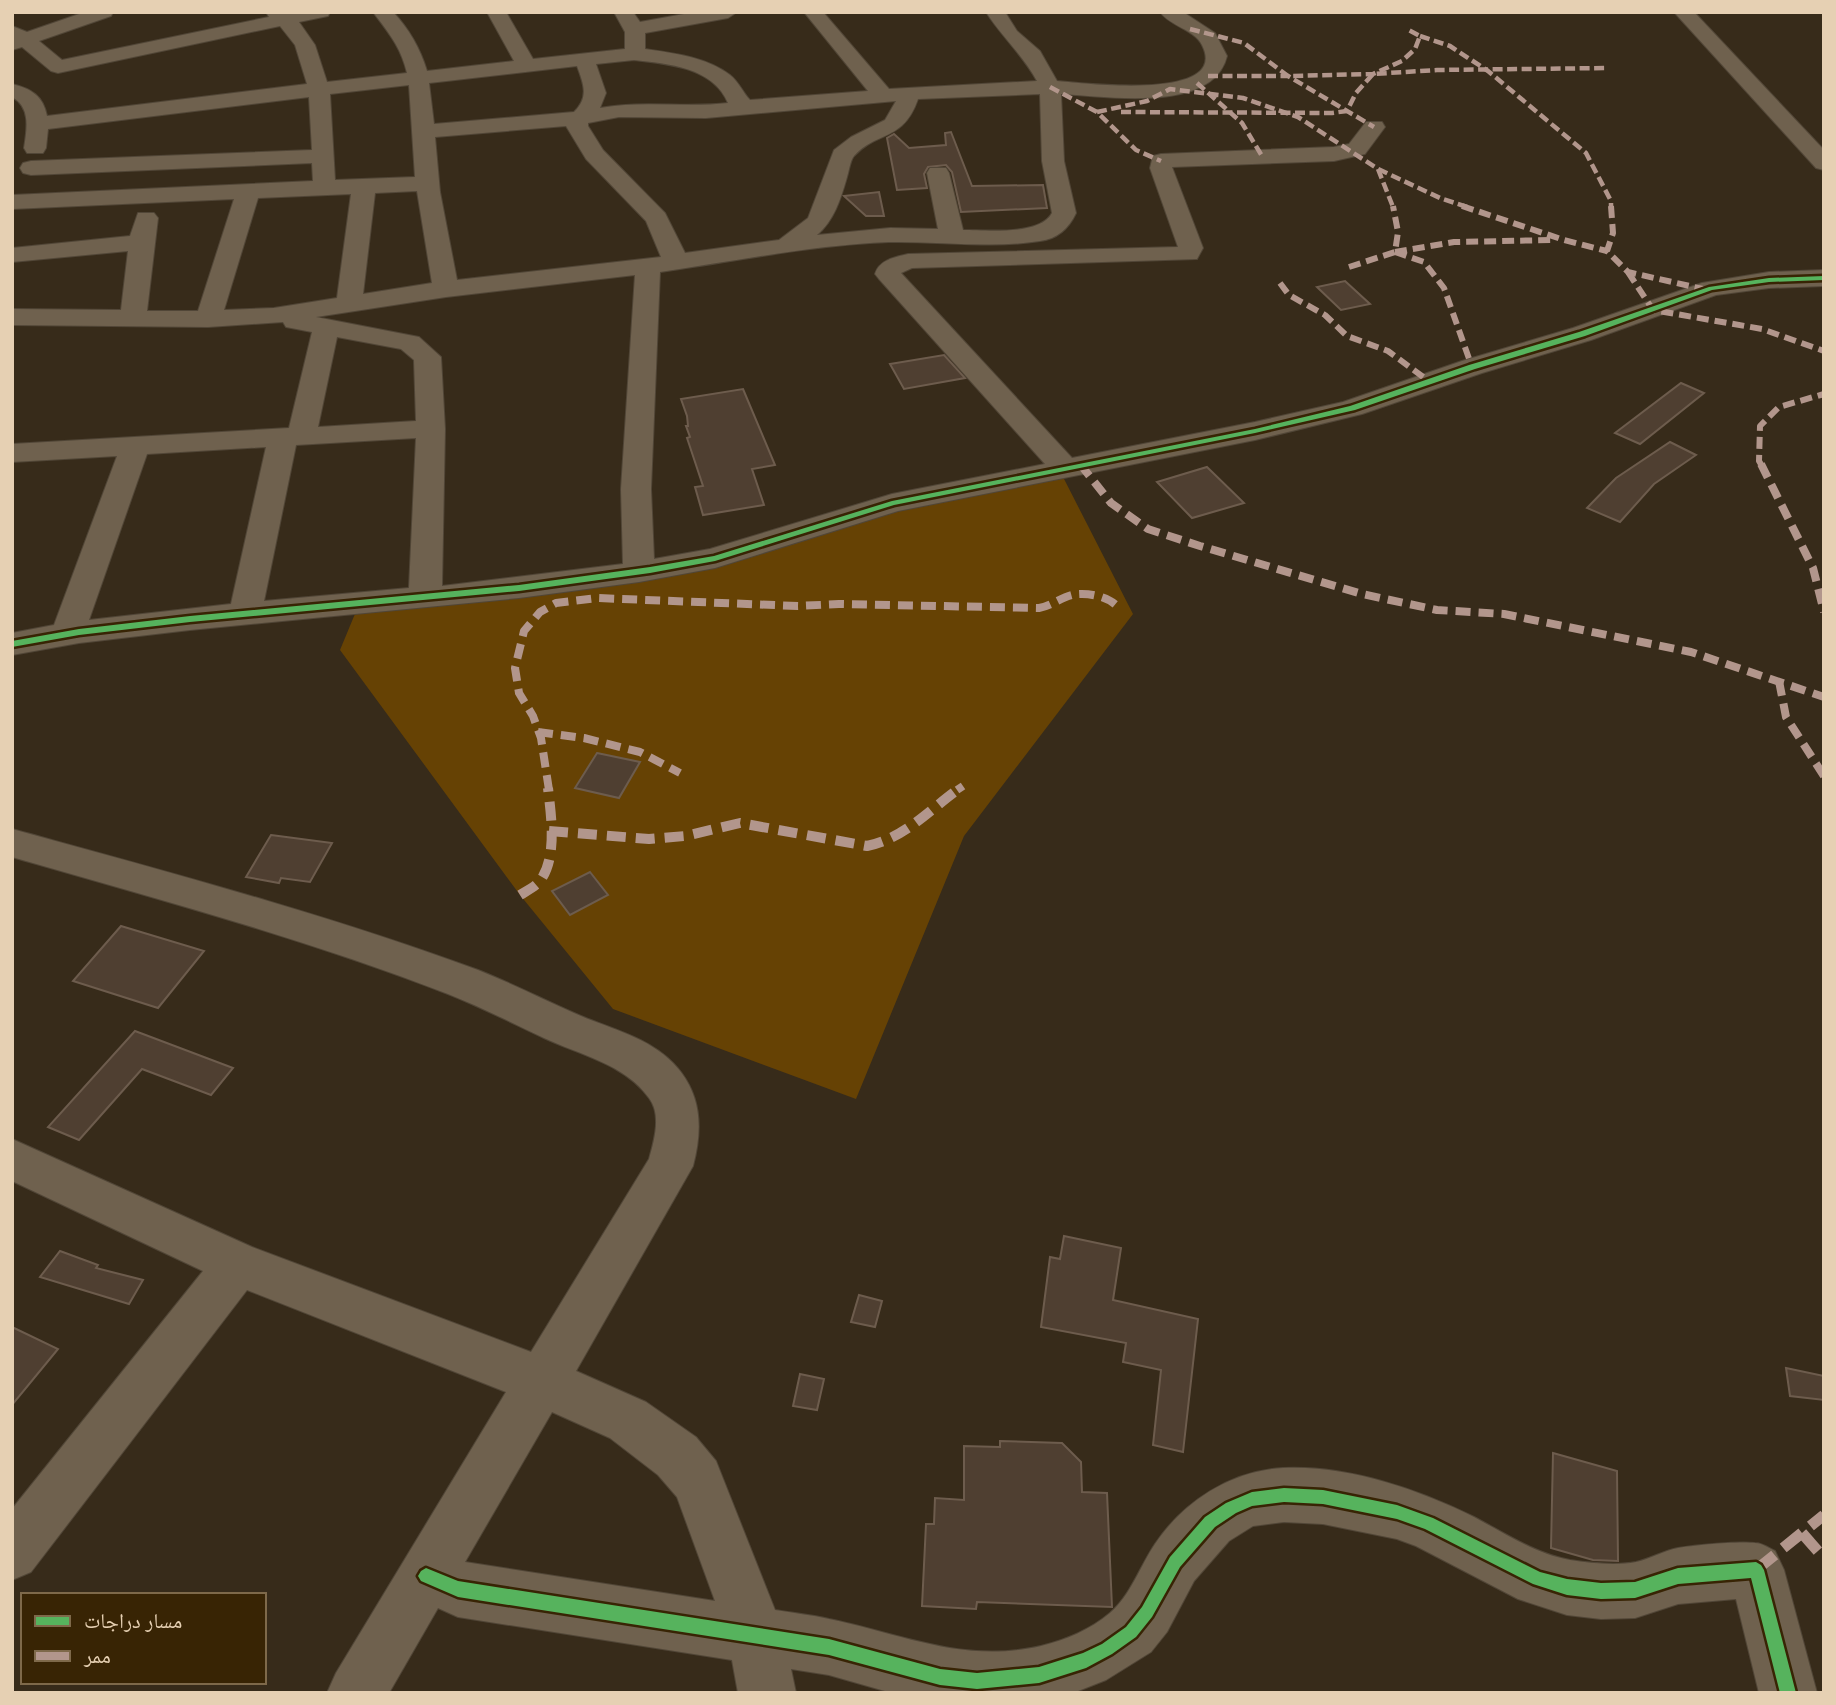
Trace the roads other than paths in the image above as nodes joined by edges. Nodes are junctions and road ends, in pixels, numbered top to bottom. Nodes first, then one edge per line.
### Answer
1 (104, 12) edge
2 (321, 12) edge
3 (383, 12) edge
4 (496, 12) edge
5 (728, 12) edge
6 (813, 12) edge
7 (995, 12) edge
8 (1169, 12) edge
9 (1683, 12) edge
10 (281, 16) edge
11 (628, 20) edge
12 (147, 32) dead end
13 (17, 39) edge
14 (166, 45) junction
15 (634, 54) junction
16 (584, 60) junction
17 (528, 67) junction
18 (42, 72) junction
19 (418, 78) junction
20 (179, 81) dead end
21 (1050, 87) junction
22 (12, 89) edge
23 (319, 89) junction
24 (910, 93) junction
25 (883, 95) junction
26 (747, 107) junction
27 (182, 108) junction
28 (580, 118) junction
29 (38, 124) junction
30 (1374, 127) dead end
31 (426, 131) junction
32 (323, 156) junction
33 (1824, 163) edge
34 (31, 168) junction
35 (938, 173) dead end
36 (428, 184) junction
37 (364, 186) junction
38 (325, 187) junction
39 (248, 192) junction
40 (151, 195) junction
41 (18, 202) edge
42 (952, 236) junction
43 (140, 242) junction
44 (787, 246) junction
45 (12, 255) edge
46 (676, 262) junction
47 (648, 266) junction
48 (1824, 278) edge
49 (446, 289) junction
50 (349, 303) junction
51 (274, 316) junction
52 (12, 317) edge
53 (133, 319) junction
54 (208, 319) junction
55 (326, 327) junction
56 (431, 429) junction
57 (292, 438) junction
58 (136, 445) junction
59 (12, 453) edge
60 (1064, 467) junction
61 (639, 572) junction
62 (425, 597) junction
63 (245, 613) junction
64 (68, 633) junction
65 (12, 644) edge
66 (12, 843) edge
67 (12, 1159) edge
68 (238, 1264) junction
69 (542, 1381) junction
70 (12, 1553) edge
71 (426, 1576) junction
72 (756, 1634) junction
73 (356, 1693) edge
74 (768, 1693) edge
75 (1788, 1693) edge

1 - 13 street
2 - 10 street
3 - 19 street
4 - 17 street
5 - 11 street
6 - 25 street
7 - 21 street
8 - 21 street
9 - 33 street
10 - 14 street
10 - 23 street
11 - 15 street
12 - 14 street
13 - 18 street
14 - 18 street
15 - 16 street
15 - 26 street
16 - 17 street
16 - 28 street
17 - 19 street
18 - 22 street
19 - 23 street
19 - 31 street
20 - 27 street
21 - 24 street
21 - 42 street
22 - 29 street
23 - 27 street
23 - 32 street
24 - 25 street
24 - 44 street
25 - 26 street
26 - 28 street
27 - 29 street
28 - 31 street
28 - 46 street
29 - 34 street
30 - 60 street
31 - 36 street
32 - 34 street
32 - 38 street
34 - 41 street
35 - 42 street
36 - 37 street
36 - 49 street
37 - 38 street
37 - 50 street
38 - 39 street
39 - 40 street
39 - 54 street
40 - 41 street
40 - 43 street
42 - 44 street
43 - 45 street
43 - 53 street
44 - 46 street
46 - 47 street
47 - 49 street
47 - 61 street
48 - 60 street
49 - 50 street
50 - 51 street
51 - 54 street
51 - 55 street
52 - 53 street
53 - 54 street
55 - 56 street
55 - 57 street
56 - 57 street
56 - 62 street
57 - 58 street
57 - 63 street
58 - 59 street
58 - 64 street
60 - 61 street
61 - 62 street
62 - 63 street
63 - 64 street
64 - 65 street
66 - 69 street
67 - 68 street
68 - 69 street
68 - 70 street
69 - 71 street
69 - 72 street
71 - 72 street
71 - 73 street
72 - 74 street
72 - 75 street

